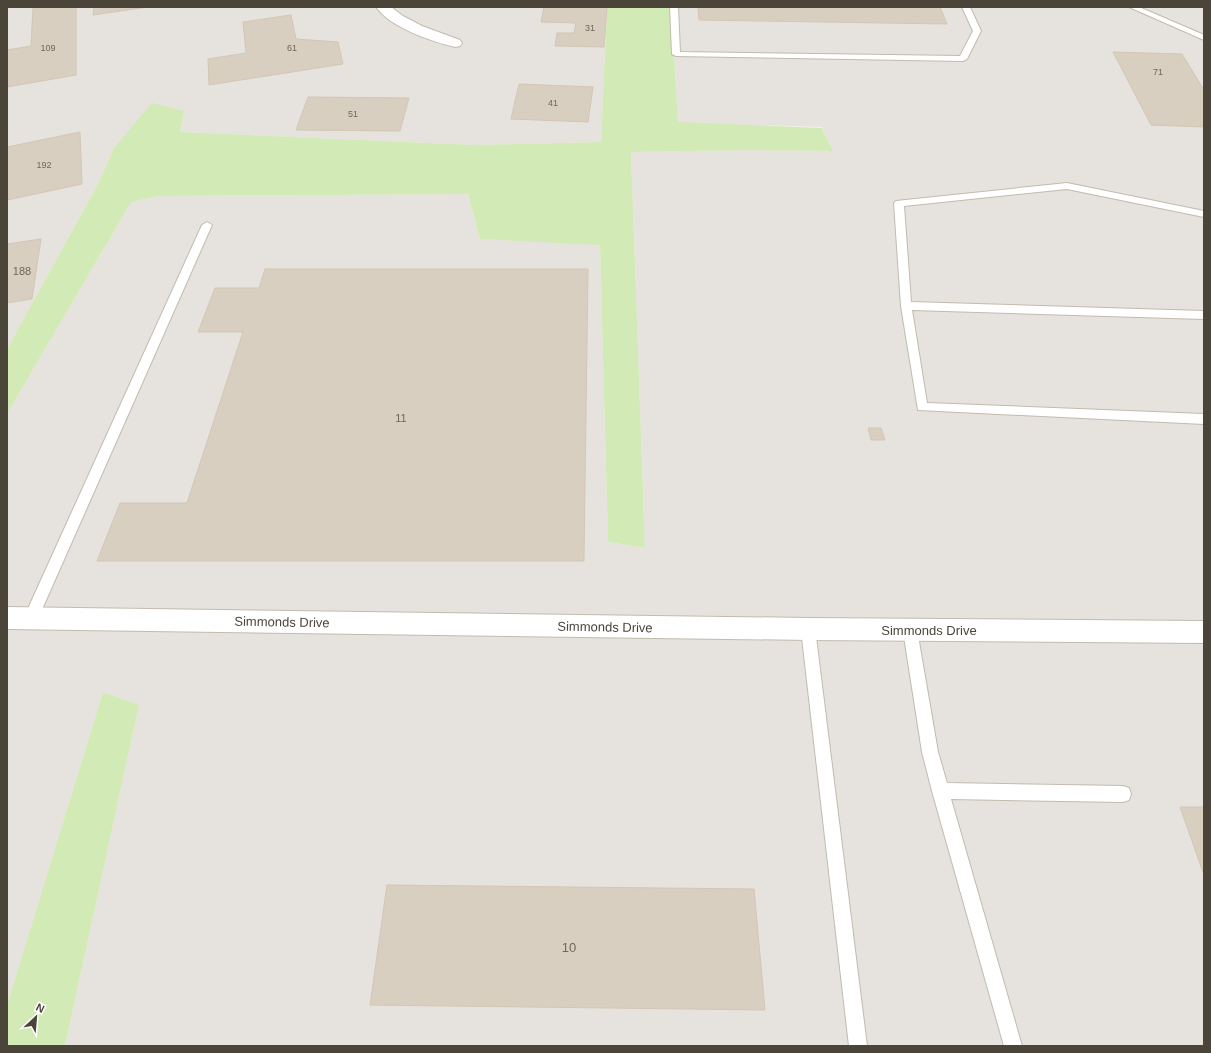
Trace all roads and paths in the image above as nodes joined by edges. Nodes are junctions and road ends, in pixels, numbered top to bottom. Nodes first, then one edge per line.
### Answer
1 (383, 7) edge
2 (674, 7) edge
3 (966, 7) edge
4 (1133, 7) edge
5 (1204, 38) edge
6 (455, 43) dead end
7 (1204, 214) edge
8 (207, 225) dead end
9 (906, 306) junction
10 (1204, 315) edge
11 (1204, 418) edge
12 (7, 618) edge
13 (31, 618) junction
14 (808, 629) junction
15 (910, 630) junction
16 (1204, 632) edge
17 (940, 791) junction
18 (1123, 794) dead end
19 (858, 1046) edge
20 (1013, 1046) edge

1 - 6 street
2 - 3 lane
4 - 5 lane
7 - 9 lane
8 - 13 lane
9 - 10 lane
9 - 11 lane
12 - 13 street, Simmonds Drive
13 - 14 street, Simmonds Drive
14 - 15 street, Simmonds Drive
14 - 19 lane
15 - 16 street, Simmonds Drive
15 - 17 lane
17 - 18 lane
17 - 20 lane

